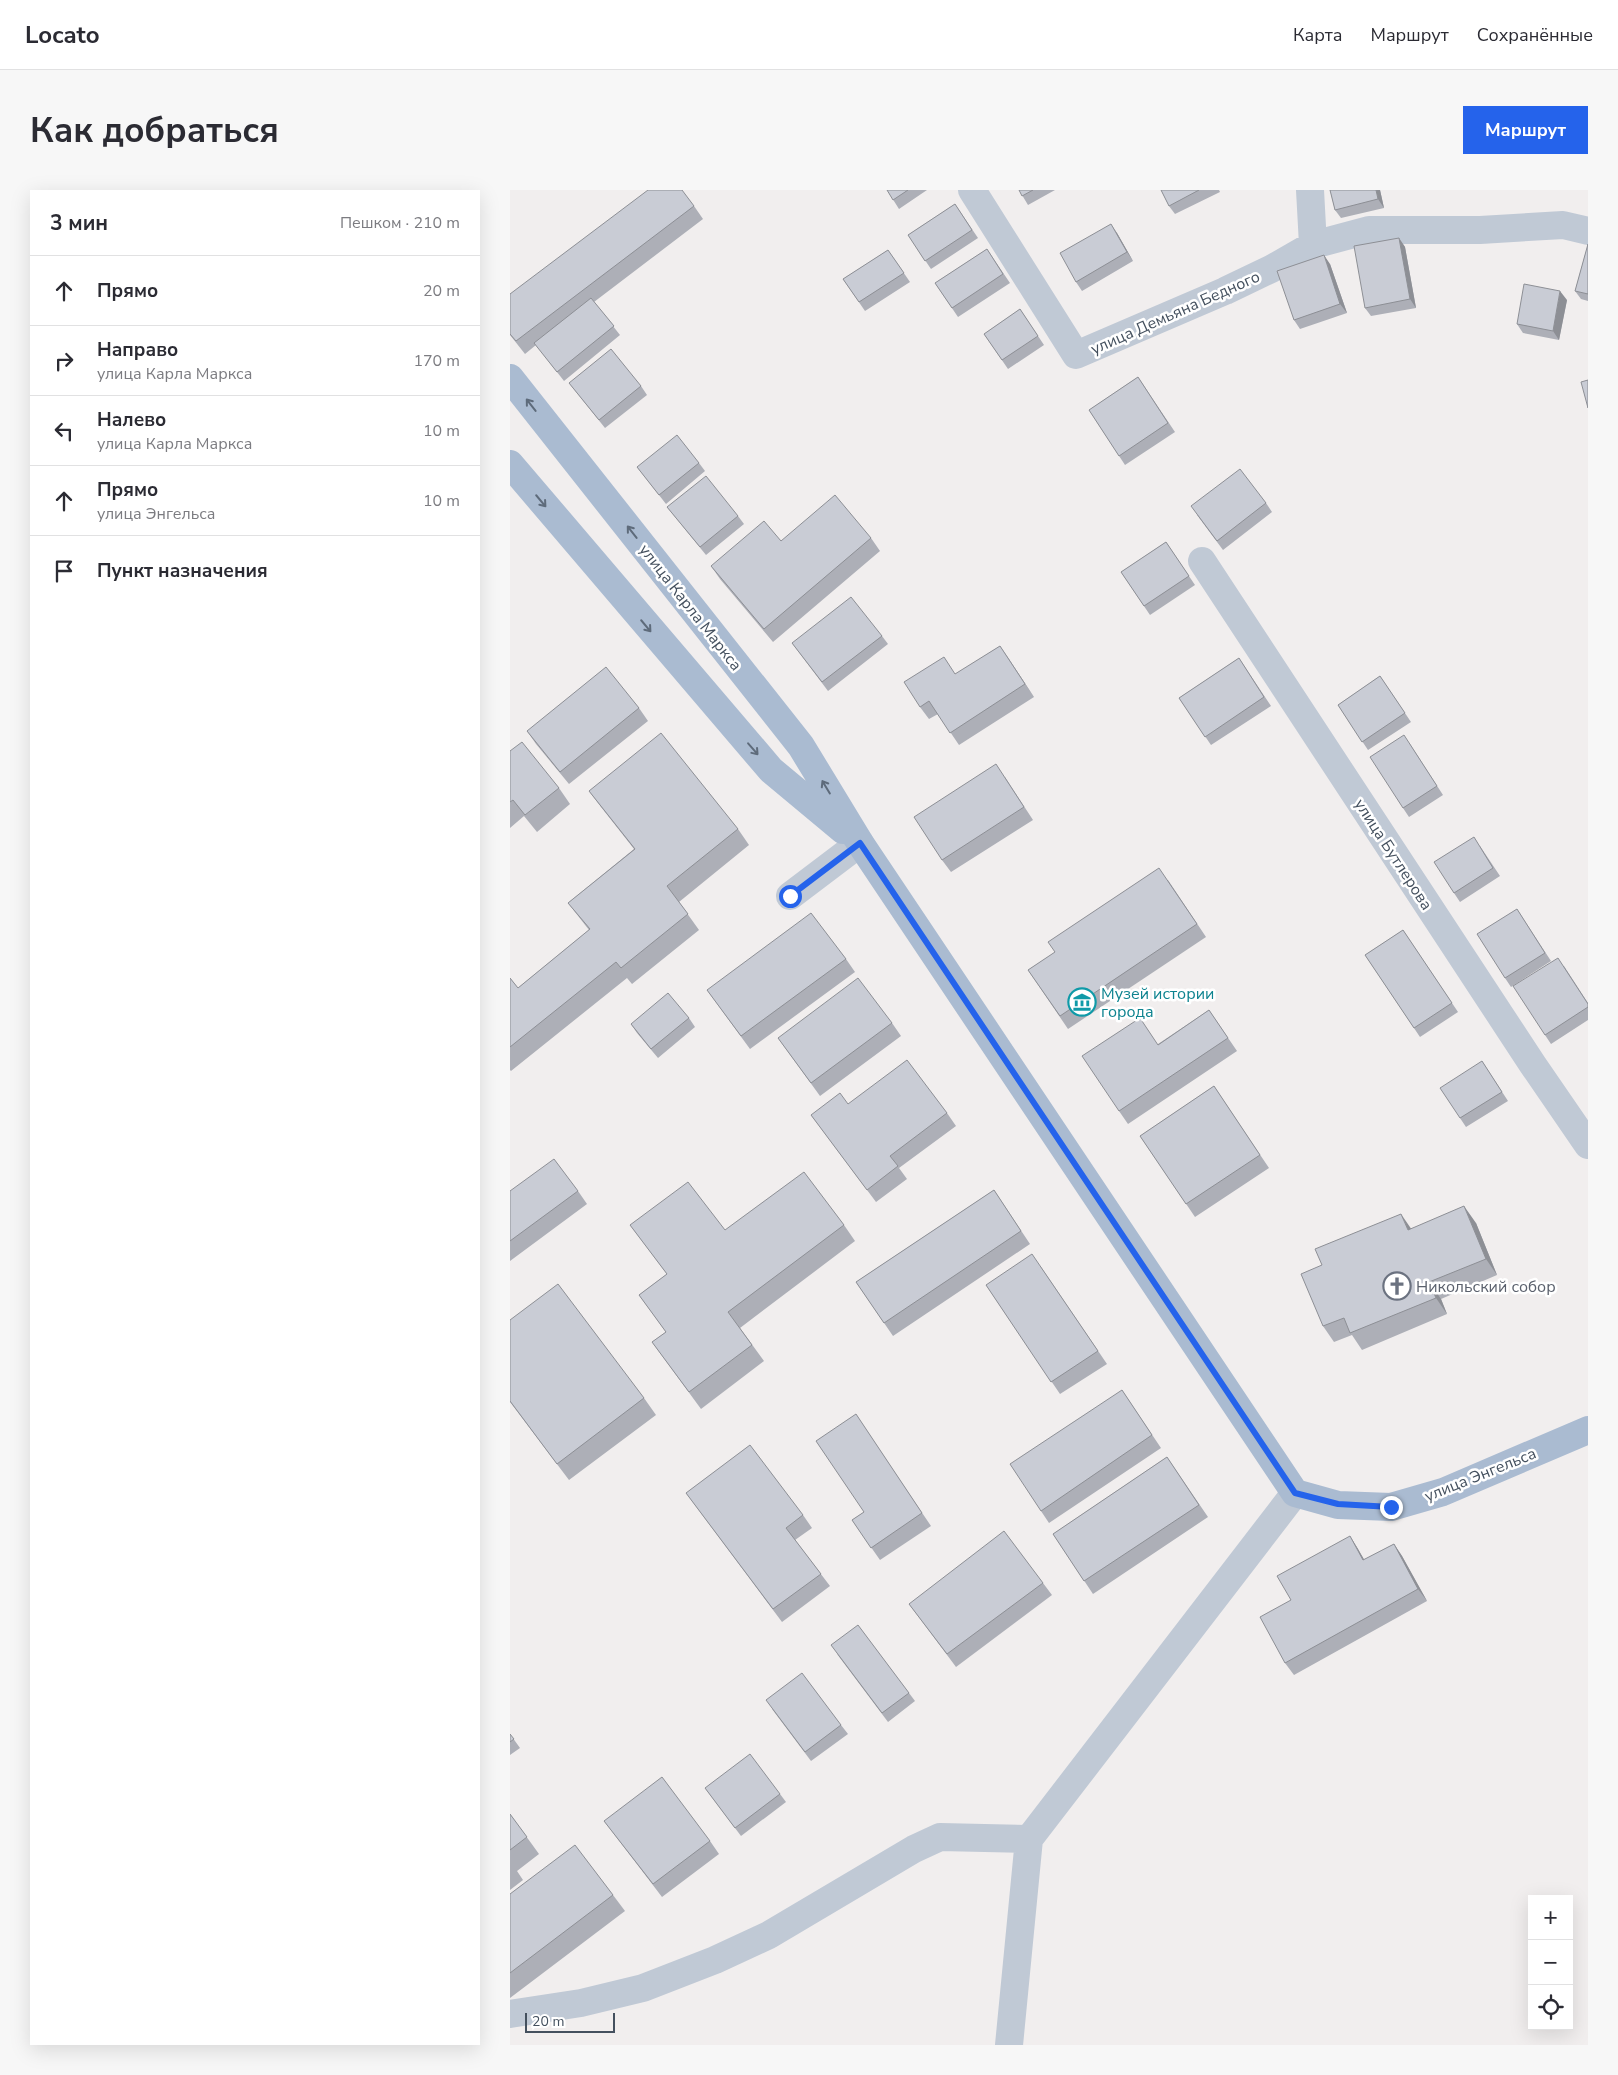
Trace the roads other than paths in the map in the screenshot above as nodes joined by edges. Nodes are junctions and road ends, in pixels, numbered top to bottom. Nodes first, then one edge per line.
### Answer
1 (972, 190) edge
2 (1310, 190) edge
3 (1588, 231) edge
4 (1314, 245) junction
5 (510, 378) edge
6 (510, 464) edge
7 (1202, 561) dead end
8 (801, 746) junction
9 (771, 770) junction
10 (860, 843) junction
11 (790, 896) dead end
12 (1588, 1145) edge
13 (1588, 1430) edge
14 (1295, 1493) junction
15 (1029, 1839) junction
16 (510, 2014) edge
17 (1009, 2045) edge

1 - 4 street, улица Демьяна Бедного
2 - 4 street
3 - 4 street, улица Демьяна Бедного
8 -> 5 main road, улица Карла Маркса
6 -> 9 main road, улица Карла Маркса
7 - 12 street, улица Бутлерова
8 - 9 main road
10 -> 8 main road, улица Карла Маркса
9 - 10 main road, улица Карла Маркса
10 - 11 street
10 - 14 main road, улица Карла Маркса
13 - 14 main road, улица Энгельса
14 - 15 street
15 - 16 street
15 - 17 street

